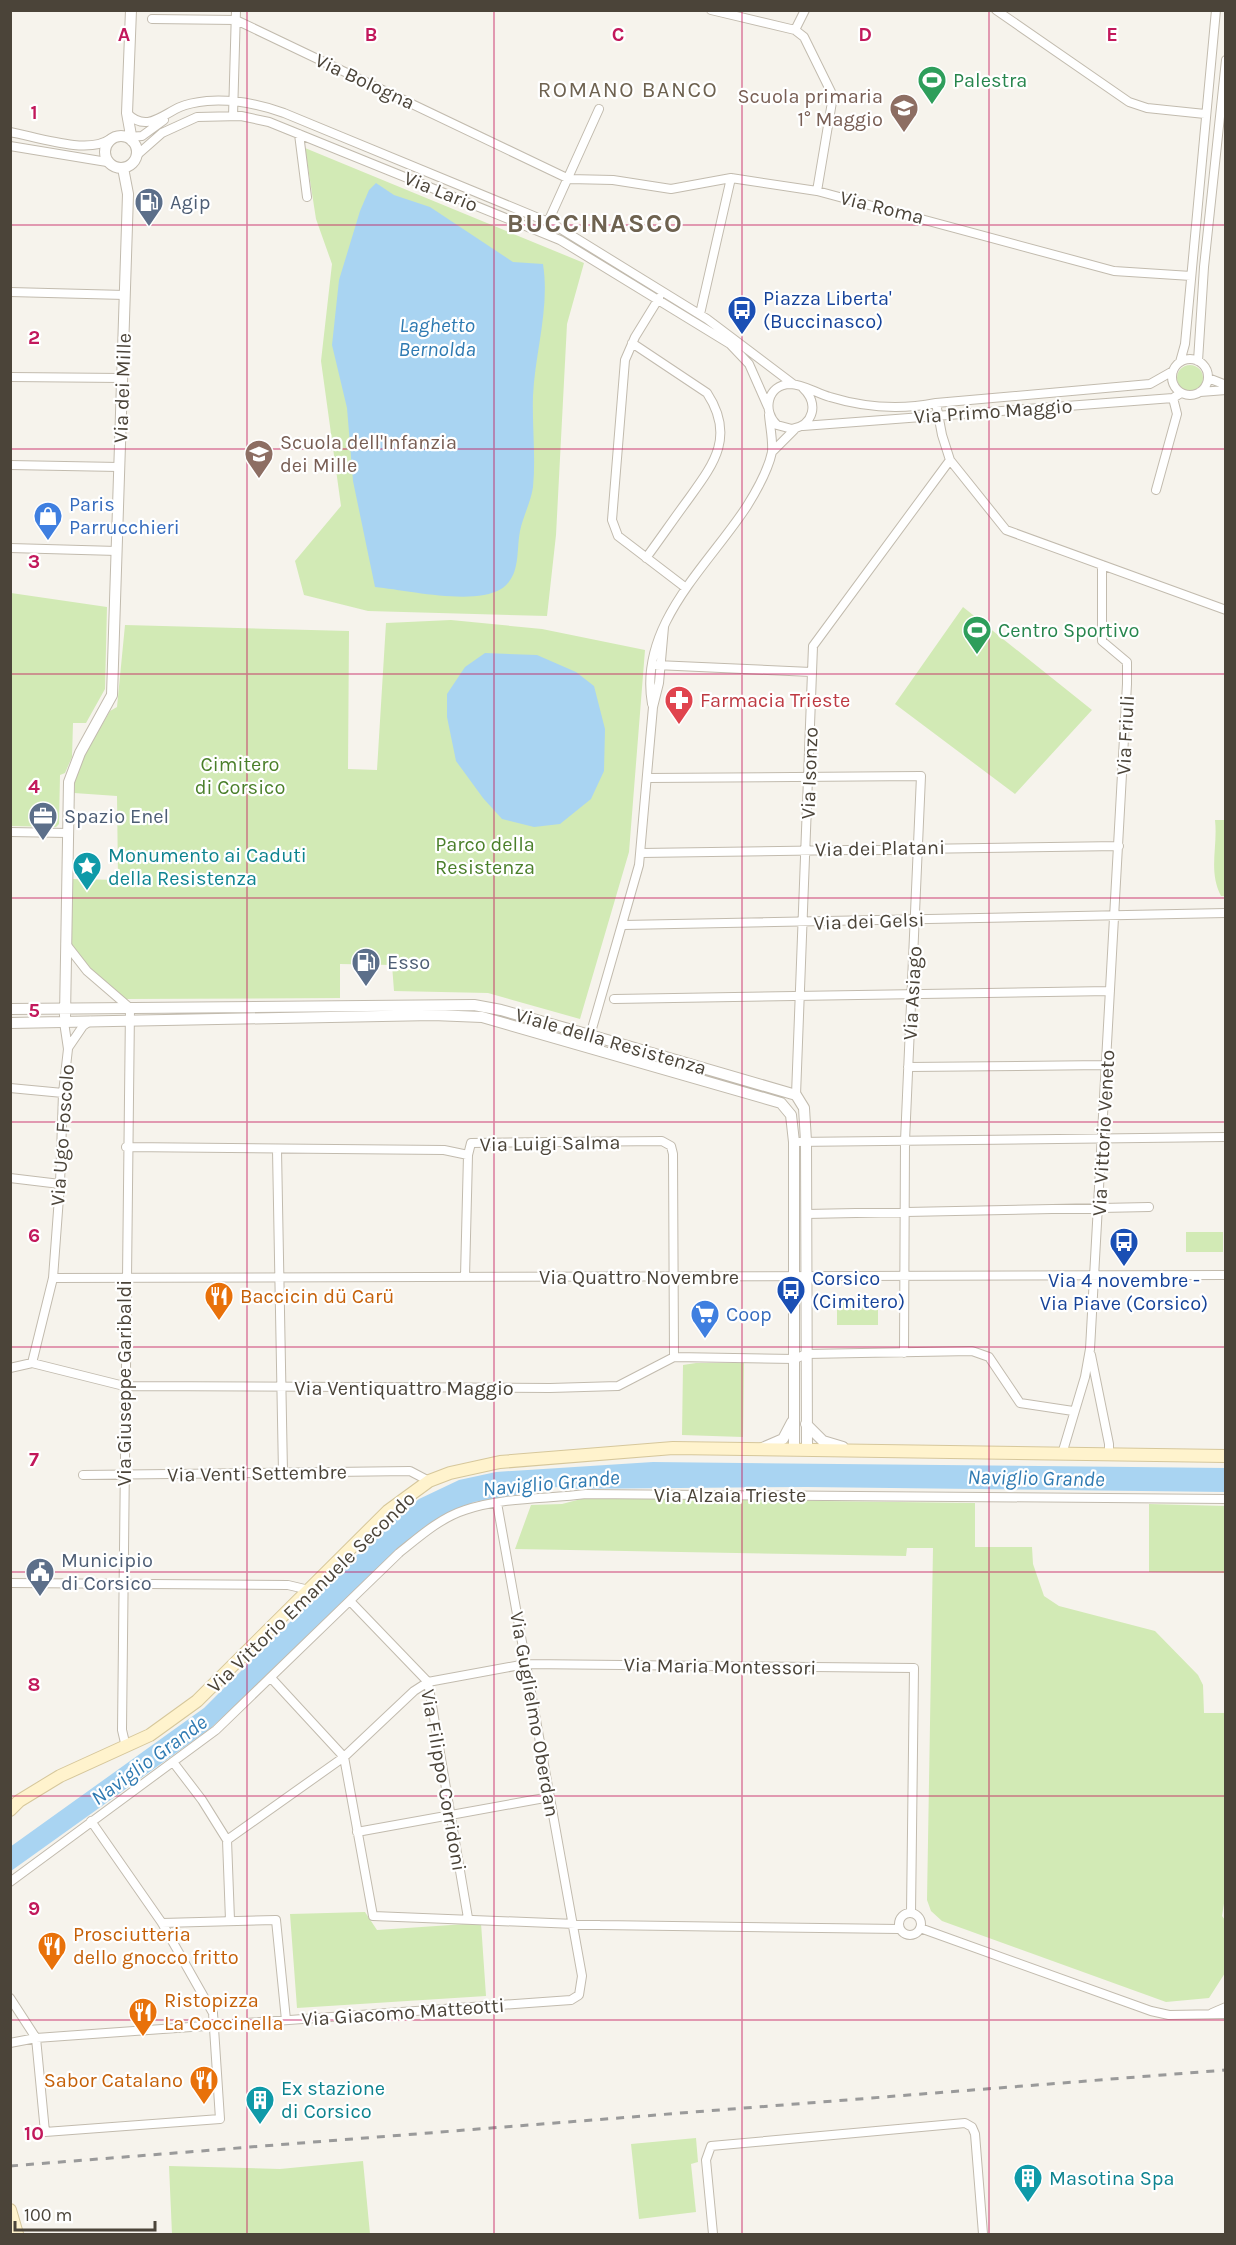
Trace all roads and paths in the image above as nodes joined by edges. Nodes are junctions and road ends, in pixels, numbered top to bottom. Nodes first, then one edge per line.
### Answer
1 (131, 10) edge
2 (711, 10) edge
3 (805, 10) edge
4 (996, 10) edge
5 (1216, 10) edge
6 (743, 14) edge
7 (236, 15) edge
8 (152, 19) dead end
9 (795, 30) junction
10 (1226, 60) edge
11 (234, 101) junction
12 (599, 109) dead end
13 (127, 113) junction
14 (170, 114) junction
15 (1205, 114) junction
16 (233, 116) junction
17 (10, 132) edge
18 (299, 134) junction
19 (110, 139) junction
20 (130, 139) junction
21 (10, 146) edge
22 (137, 155) junction
23 (107, 162) junction
24 (123, 168) junction
25 (731, 178) junction
26 (569, 179) junction
27 (817, 191) junction
28 (306, 197) dead end
29 (547, 221) junction
30 (543, 232) junction
31 (1191, 276) junction
32 (10, 292) edge
33 (125, 295) junction
34 (659, 298) junction
35 (700, 314) junction
36 (632, 343) junction
37 (1180, 362) junction
38 (1198, 362) junction
39 (1173, 371) junction
40 (10, 377) edge
41 (122, 378) junction
42 (1208, 378) junction
43 (793, 384) junction
44 (1226, 385) edge
45 (803, 388) junction
46 (1226, 390) edge
47 (1200, 392) junction
48 (1182, 393) junction
49 (1173, 398) junction
50 (936, 403) junction
51 (768, 409) junction
52 (938, 415) junction
53 (800, 427) junction
54 (771, 453) junction
55 (950, 460) junction
56 (10, 465) edge
57 (119, 467) junction
58 (1156, 490) dead end
59 (10, 548) edge
60 (117, 551) junction
61 (646, 558) junction
62 (1102, 565) junction
63 (687, 588) junction
64 (115, 608) joint
65 (1226, 610) edge
66 (656, 665) junction
67 (811, 672) junction
68 (809, 777) junction
69 (648, 778) junction
70 (10, 832) edge
71 (68, 833) junction
72 (1119, 846) junction
73 (919, 847) junction
74 (806, 849) junction
75 (641, 853) junction
76 (1226, 913) edge
77 (1115, 916) junction
78 (915, 920) junction
79 (803, 923) junction
80 (623, 925) junction
81 (66, 944) junction
82 (1110, 991) junction
83 (912, 995) junction
84 (800, 997) junction
85 (614, 999) dead end
86 (10, 1009) edge
87 (66, 1009) junction
88 (355, 1011) junction
89 (129, 1014) junction
90 (91, 1021) junction
91 (64, 1022) junction
92 (10, 1023) edge
93 (590, 1035) junction
94 (586, 1046) junction
95 (68, 1049) junction
96 (1106, 1065) junction
97 (908, 1067) junction
98 (10, 1088) edge
99 (63, 1093) junction
100 (795, 1095) junction
101 (1226, 1137) edge
102 (1103, 1138) junction
103 (905, 1141) junction
104 (794, 1142) junction
105 (806, 1142) junction
106 (126, 1147) junction
107 (277, 1150) junction
108 (468, 1155) junction
109 (10, 1178) edge
110 (60, 1184) junction
111 (1099, 1207) junction
112 (1149, 1207) dead end
113 (905, 1211) junction
114 (806, 1214) junction
115 (905, 1275) junction
116 (1096, 1275) junction
117 (1226, 1275) edge
118 (794, 1276) junction
119 (806, 1276) junction
120 (465, 1277) junction
121 (53, 1278) junction
122 (125, 1278) junction
123 (280, 1278) junction
124 (673, 1278) junction
125 (1090, 1349) junction
126 (904, 1353) junction
127 (806, 1354) junction
128 (674, 1357) junction
129 (795, 1359) junction
130 (32, 1363) junction
131 (10, 1368) edge
132 (124, 1386) junction
133 (282, 1388) junction
134 (1072, 1411) junction
135 (794, 1416) junction
136 (806, 1424) junction
137 (760, 1449) junction
138 (800, 1449) junction
139 (855, 1450) junction
140 (1062, 1454) junction
141 (1109, 1454) junction
142 (1226, 1456) edge
143 (283, 1473) junction
144 (83, 1475) dead end
145 (123, 1475) junction
146 (429, 1481) junction
147 (1226, 1499) edge
148 (497, 1503) junction
149 (10, 1583) edge
150 (123, 1584) junction
151 (288, 1585) junction
152 (309, 1590) junction
153 (350, 1601) junction
154 (294, 1605) junction
155 (526, 1664) junction
156 (272, 1679) junction
157 (428, 1682) junction
158 (126, 1747) junction
159 (344, 1757) junction
160 (173, 1762) junction
161 (550, 1797) junction
162 (13, 1804) edge
163 (450, 1815) junction
164 (91, 1821) junction
165 (10, 1822) edge
166 (357, 1832) junction
167 (227, 1840) junction
168 (10, 1882) edge
169 (910, 1912) junction
170 (468, 1918) junction
171 (230, 1920) junction
172 (162, 1923) junction
173 (572, 1924) junction
174 (920, 1928) junction
175 (899, 1929) junction
176 (11, 2000) edge
177 (1226, 2007) edge
178 (1209, 2013) junction
179 (1226, 2014) edge
180 (286, 2020) junction
181 (215, 2026) junction
182 (36, 2038) junction
183 (10, 2043) edge
184 (10, 2210) edge
185 (16, 2235) edge
186 (713, 2235) edge
187 (983, 2235) edge

1 - 13 street
2 - 6 street
3 - 9 street
4 - 15 street
5 - 15 street
6 - 9 street
7 - 8 street, Via Bologna
7 - 11 street
7 - 26 street, Via Bologna
9 - 27 street
10 - 38 street
11 - 14 street, Via Lario
11 - 16 street
11 - 29 street, Via Lario
12 - 26 street
13 - 14 street, Via Lario
13 - 19 street
13 - 20 street
14 - 20 street, Via Lario
15 - 31 street
16 - 18 street, Via Lario
16 - 22 street, Via Lario
17 - 19 street
18 - 28 street
18 - 30 street, Via Lario
19 - 20 street
19 - 23 street
20 - 22 street
21 - 23 street
22 - 24 street
23 - 24 street
24 - 33 street, Via dei Mille
25 - 26 street, Via Roma
25 - 27 street, Via Roma
25 - 35 street
26 - 29 street
27 - 31 street, Via Roma
29 - 30 street
29 - 35 street, Via Lario
30 - 34 street, Via Lario
31 - 37 street
32 - 33 street
33 - 41 street, Via dei Mille
34 - 36 street
34 - 51 street, Via Lario
35 - 43 street, Via Lario
36 - 61 street
36 - 61 street
37 - 38 street
37 - 39 street
38 - 42 street
39 - 48 street
39 - 50 street, Via Primo Maggio
40 - 41 street
41 - 57 street, Via dei Mille
42 - 44 street
42 - 47 street
43 - 45 street
43 - 51 street
45 - 50 street, Via Primo Maggio
45 - 53 street
46 - 47 street
47 - 48 street
48 - 49 street, Via Primo Maggio
49 - 52 street, Via Primo Maggio
49 - 58 street
50 - 52 street
51 - 53 street
51 - 54 street
52 - 53 street, Via Primo Maggio
52 - 55 street
53 - 54 street
54 - 63 street
55 - 62 street
55 - 67 street, Via Isonzo
56 - 57 street
57 - 60 street, Via dei Mille
59 - 60 street
60 - 64 street, Via dei Mille
61 - 63 street
62 - 65 street
62 - 72 street, Via Friuli
63 - 66 street
64 - 71 street, Via Ugo Foscolo
66 - 67 street
66 - 69 street
67 - 68 street, Via Isonzo
68 - 69 street
68 - 73 street, Via Asiago
68 - 74 street, Via Isonzo
69 - 75 street
70 - 71 street
71 - 81 street, Via Ugo Foscolo
72 - 73 street, Via dei Platani
72 - 77 street, Via Friuli
73 - 74 street, Via dei Platani
73 - 78 street, Via Asiago
74 - 75 street, Via dei Platani
74 - 79 street, Via Isonzo
75 - 80 street
76 - 77 street, Via dei Gelsi
77 - 78 street, Via dei Gelsi
77 - 82 street, Via Vittorio Veneto
78 - 79 street, Via dei Gelsi
78 - 83 street, Via Asiago
79 - 80 street, Via dei Gelsi
79 - 84 street, Via Isonzo
80 - 93 street
81 - 87 street, Via Ugo Foscolo
81 - 89 street
82 - 83 street
82 - 96 street, Via Vittorio Veneto
83 - 84 street
83 - 97 street, Via Asiago
84 - 85 street
84 - 100 street, Via Isonzo
86 - 87 street, Viale della Resistenza
87 - 89 street, Viale della Resistenza
87 - 91 street, Via Ugo Foscolo
88 - 89 street, Viale della Resistenza
88 - 93 street, Viale della Resistenza
88 - 94 street, Viale della Resistenza
89 - 90 street, Viale della Resistenza
89 - 106 street, Via Giuseppe Garibaldi
90 - 91 street, Viale della Resistenza
90 - 95 street, Via Ugo Foscolo
91 - 92 street, Viale della Resistenza
91 - 95 street, Via Ugo Foscolo
93 - 94 street
93 - 100 street, Viale della Resistenza
94 - 104 street, Viale della Resistenza
95 - 99 street, Via Ugo Foscolo
96 - 97 street
96 - 102 street, Via Vittorio Veneto
97 - 103 street, Via Asiago
98 - 99 street
99 - 110 street, Via Ugo Foscolo
100 - 105 street
101 - 102 street
102 - 103 street
102 - 111 street, Via Vittorio Veneto
103 - 105 street
103 - 113 street, Via Asiago
104 - 105 street
104 - 118 street, Viale della Resistenza
105 - 114 street
106 - 107 street, Via Luigi Salma
106 - 122 street, Via Giuseppe Garibaldi
107 - 108 street, Via Luigi Salma
107 - 123 street
108 - 120 street
108 - 124 street, Via Luigi Salma
109 - 110 street
110 - 121 street, Via Ugo Foscolo
111 - 112 street
111 - 113 street
111 - 116 street, Via Vittorio Veneto
113 - 114 street
113 - 115 street, Via Asiago
114 - 119 street
115 - 116 street, Via Quattro Novembre
115 - 119 street, Via Quattro Novembre
115 - 126 street, Via Asiago
116 - 117 street, Via Quattro Novembre
116 - 125 street, Via Vittorio Veneto
118 - 119 street, Via Quattro Novembre
118 - 124 street, Via Quattro Novembre
118 - 129 street, Viale della Resistenza
119 - 127 street
120 - 123 street, Via Quattro Novembre
120 - 124 street, Via Quattro Novembre
121 - 122 street, Via Quattro Novembre
121 - 130 street, Via Ugo Foscolo
122 - 123 street, Via Quattro Novembre
122 - 132 street, Via Giuseppe Garibaldi
123 - 133 street
124 - 128 street, Via Luigi Salma
125 - 134 street, Via Vittorio Veneto
125 - 141 street, Via Vittorio Veneto
126 - 127 street
126 - 134 street
127 - 129 street
127 - 136 street
128 - 129 street, Via Ventiquattro Maggio
128 - 133 street, Via Ventiquattro Maggio
129 - 135 street, Viale della Resistenza
130 - 131 street, Via Ventiquattro Maggio
130 - 132 street, Via Ventiquattro Maggio
132 - 133 street, Via Ventiquattro Maggio
132 - 145 street, Via Giuseppe Garibaldi
133 - 143 street
134 - 140 street, Via Vittorio Veneto
135 - 137 street
135 - 138 street, Viale della Resistenza
136 - 138 street
136 - 139 street
137 - 138 main road, Via Vittorio Emanuele Secondo
137 - 146 main road, Via Vittorio Emanuele Secondo
138 - 139 main road, Via Vittorio Emanuele Secondo
139 - 140 main road, Via Vittorio Emanuele Secondo
140 - 141 main road, Via Vittorio Emanuele Secondo
141 - 142 main road, Via Vittorio Emanuele Secondo
143 - 145 street, Via Venti Settembre
143 - 146 street, Via Venti Settembre
144 - 145 street, Via Venti Settembre
145 - 150 street, Via Giuseppe Garibaldi
146 - 152 main road, Via Vittorio Emanuele Secondo
147 - 148 street, Via Alzaia Trieste
148 - 153 street, Via Alzaia Trieste
148 - 155 street, Via Guglielmo Oberdan
149 - 150 street
150 - 151 street
150 - 158 street, Via Giuseppe Garibaldi
151 - 152 street
151 - 154 street
152 - 154 main road, Via Vittorio Emanuele Secondo
153 - 156 street, Via Alzaia Trieste
153 - 157 street, Via Filippo Corridoni
154 - 158 main road, Via Vittorio Emanuele Secondo
155 - 157 street, Via Maria Montessori
155 - 161 street, Via Guglielmo Oberdan
155 - 169 street, Via Maria Montessori
156 - 159 street
156 - 160 street, Via Alzaia Trieste
157 - 159 street
157 - 163 street, Via Filippo Corridoni
158 - 162 main road, Via Vittorio Emanuele Secondo
159 - 166 street
159 - 167 street
160 - 164 street, Via Alzaia Trieste
160 - 167 street
161 - 163 street
161 - 173 street, Via Guglielmo Oberdan
162 - 165 main road, Via Vittorio Emanuele Secondo
163 - 166 street
163 - 170 street, Via Filippo Corridoni
164 - 168 street, Via Alzaia Trieste
164 - 172 street
166 - 170 street
167 - 171 street
169 - 174 street
169 - 175 street
170 - 173 street
171 - 172 street
171 - 180 street
172 - 181 street
173 - 175 street
173 - 180 street, Via Giacomo Matteotti
174 - 175 street
174 - 178 street
176 - 182 street
177 - 178 street
178 - 179 street
180 - 181 street, Via Giacomo Matteotti
181 - 182 street, Via Giacomo Matteotti
181 - 182 street
182 - 183 street, Via Giacomo Matteotti
184 - 185 main road
186 - 187 street

